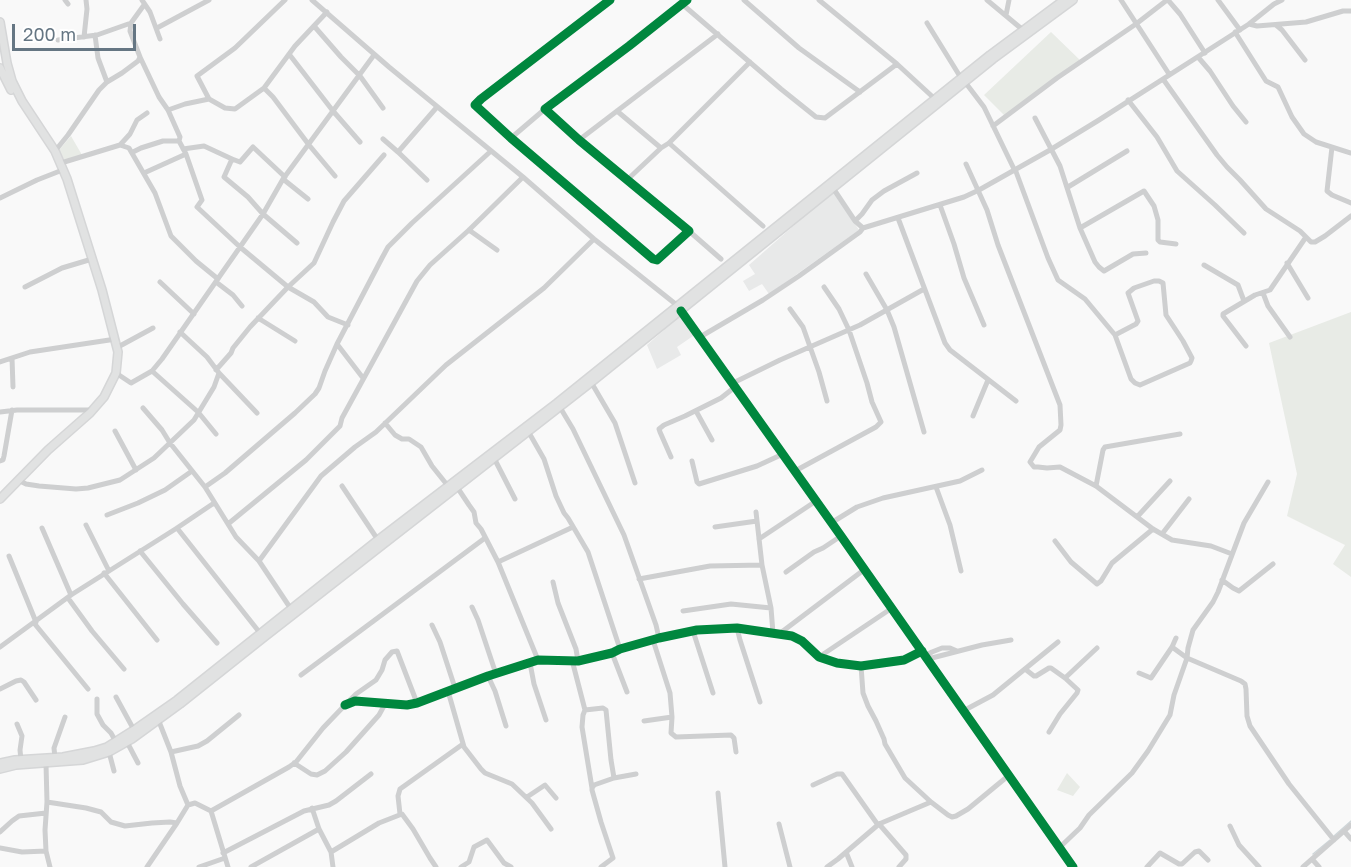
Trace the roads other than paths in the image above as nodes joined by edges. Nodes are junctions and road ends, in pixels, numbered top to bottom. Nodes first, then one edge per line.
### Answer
1 (86, 0) edge
2 (209, 0) edge
3 (285, 0) edge
4 (312, 0) edge
5 (610, 0) edge
6 (744, 0) edge
7 (819, 0) edge
8 (987, 0) edge
9 (1009, 0) edge
10 (1064, 0) edge
11 (1073, 0) edge
12 (1121, 0) edge
13 (1168, 0) edge
14 (1218, 0) edge
15 (1282, 0) edge
16 (143, 2) edge
17 (685, 2) edge
18 (1272, 2) edge
19 (1351, 11) edge
20 (327, 12) junction
21 (1006, 15) junction
22 (0, 22) edge
23 (131, 23) junction
24 (927, 23) dead end
25 (1136, 24) junction
26 (1249, 24) junction
27 (1276, 25) junction
28 (314, 26) junction
29 (157, 28) junction
30 (1023, 30) junction
31 (1237, 31) junction
32 (718, 34) junction
33 (95, 35) junction
34 (84, 37) junction
35 (160, 39) dead end
36 (58, 40) dead end
37 (1205, 52) junction
38 (289, 54) junction
39 (374, 55) junction
40 (140, 57) junction
41 (1198, 57) junction
42 (1305, 60) dead end
43 (750, 62) junction
44 (897, 64) junction
45 (0, 68) edge
46 (1169, 74) junction
47 (360, 76) junction
48 (1163, 79) junction
49 (963, 80) junction
50 (107, 82) junction
51 (7, 83) junction
52 (0, 88) edge
53 (264, 88) junction
54 (860, 92) junction
55 (209, 99) junction
56 (935, 99) junction
57 (1128, 100) junction
58 (437, 107) junction
59 (382, 108) dead end
60 (545, 109) junction
61 (168, 110) junction
62 (333, 111) junction
63 (617, 111) junction
64 (147, 112) dead end
65 (1035, 118) dead end
66 (1246, 122) dead end
67 (993, 126) junction
68 (511, 138) junction
69 (383, 139) dead end
70 (579, 140) junction
71 (179, 141) junction
72 (360, 142) dead end
73 (669, 142) junction
74 (120, 145) junction
75 (309, 145) junction
76 (1332, 147) junction
77 (661, 148) junction
78 (1050, 150) junction
79 (55, 151) junction
80 (491, 151) junction
81 (1127, 151) dead end
82 (133, 152) junction
83 (184, 152) junction
84 (398, 152) junction
85 (1351, 153) edge
86 (384, 155) dead end
87 (232, 159) junction
88 (966, 164) dead end
89 (61, 167) junction
90 (1015, 169) junction
91 (144, 173) junction
92 (917, 173) dead end
93 (334, 176) dead end
94 (523, 177) junction
95 (284, 178) junction
96 (427, 180) dead end
97 (627, 180) junction
98 (1068, 187) junction
99 (833, 188) junction
100 (979, 190) junction
101 (0, 198) edge
102 (308, 199) dead end
103 (1351, 203) edge
104 (940, 205) junction
105 (263, 214) junction
106 (1351, 216) edge
107 (898, 218) junction
108 (855, 221) junction
109 (763, 226) dead end
110 (863, 228) junction
111 (1080, 228) junction
112 (469, 230) junction
113 (689, 231) junction
114 (1244, 234) dead end
115 (1306, 237) junction
116 (594, 239) junction
117 (297, 243) dead end
118 (1176, 244) dead end
119 (240, 247) junction
120 (497, 250) dead end
121 (1146, 253) dead end
122 (92, 259) junction
123 (721, 259) dead end
124 (1287, 263) junction
125 (1204, 265) dead end
126 (866, 274) dead end
127 (217, 281) junction
128 (160, 282) dead end
129 (26, 287) dead end
130 (288, 287) junction
131 (824, 287) dead end
132 (924, 288) junction
133 (1263, 293) junction
134 (1308, 298) dead end
135 (1244, 301) junction
136 (242, 306) dead end
137 (680, 309) junction
138 (790, 309) dead end
139 (887, 310) junction
140 (194, 314) junction
141 (258, 318) junction
142 (348, 325) junction
143 (984, 325) dead end
144 (153, 328) dead end
145 (849, 330) junction
146 (180, 333) junction
147 (1115, 335) junction
148 (700, 337) junction
149 (1290, 337) dead end
150 (295, 340) dead end
151 (117, 343) junction
152 (338, 344) junction
153 (1246, 346) dead end
154 (810, 347) junction
155 (12, 358) junction
156 (0, 362) edge
157 (152, 371) junction
158 (218, 372) junction
159 (116, 374) junction
160 (363, 378) junction
161 (988, 380) junction
162 (591, 382) junction
163 (734, 385) junction
164 (13, 387) dead end
165 (827, 401) dead end
166 (1016, 401) dead end
167 (558, 405) junction
168 (143, 408) dead end
169 (12, 410) junction
170 (93, 410) junction
171 (696, 411) junction
172 (0, 412) edge
173 (198, 412) junction
174 (257, 414) dead end
175 (973, 416) dead end
176 (386, 423) junction
177 (114, 431) dead end
178 (528, 431) junction
179 (924, 432) dead end
180 (216, 434) dead end
181 (1180, 434) dead end
182 (712, 440) dead end
183 (170, 443) junction
184 (783, 454) junction
185 (671, 457) dead end
186 (494, 458) junction
187 (0, 461) edge
188 (692, 461) dead end
189 (136, 470) junction
190 (982, 470) dead end
191 (192, 471) junction
192 (795, 471) junction
193 (18, 480) junction
194 (1170, 481) dead end
195 (1268, 482) dead end
196 (635, 483) dead end
197 (342, 486) dead end
198 (448, 486) junction
199 (1096, 486) junction
200 (205, 487) junction
201 (457, 487) junction
202 (936, 487) junction
203 (0, 499) edge
204 (515, 499) dead end
205 (1190, 499) dead end
206 (816, 501) junction
207 (214, 503) junction
208 (756, 512) dead end
209 (107, 515) dead end
210 (1137, 518) junction
211 (757, 521) junction
212 (831, 523) junction
213 (228, 524) junction
214 (86, 525) dead end
215 (573, 527) junction
216 (715, 527) dead end
217 (42, 528) dead end
218 (177, 528) junction
219 (1153, 529) junction
220 (1161, 534) junction
221 (841, 536) junction
222 (485, 538) junction
223 (759, 539) junction
224 (378, 540) junction
225 (1055, 542) dead end
226 (140, 551) junction
227 (1232, 554) junction
228 (9, 556) dead end
229 (259, 561) junction
230 (498, 562) junction
231 (1273, 564) dead end
232 (762, 565) junction
233 (865, 569) junction
234 (961, 571) dead end
235 (107, 572) junction
236 (786, 572) dead end
237 (639, 579) junction
238 (1222, 580) junction
239 (553, 582) dead end
240 (69, 596) junction
241 (472, 607) dead end
242 (771, 608) junction
243 (892, 608) junction
244 (291, 609) junction
245 (683, 611) dead end
246 (35, 622) junction
247 (432, 625) dead end
248 (737, 628) junction
249 (693, 631) junction
250 (260, 633) junction
251 (776, 633) junction
252 (1176, 638) dead end
253 (656, 639) junction
254 (157, 640) dead end
255 (1011, 640) dead end
256 (1058, 642) dead end
257 (217, 643) dead end
258 (0, 646) edge
259 (1172, 647) junction
260 (1097, 648) dead end
261 (620, 649) junction
262 (612, 653) junction
263 (925, 655) junction
264 (819, 657) junction
265 (1188, 658) junction
266 (538, 660) junction
267 (575, 660) junction
268 (530, 663) junction
269 (861, 666) junction
270 (124, 669) dead end
271 (1025, 669) junction
272 (496, 674) junction
273 (1139, 674) dead end
274 (301, 675) dead end
275 (488, 676) junction
276 (1065, 678) junction
277 (455, 688) junction
278 (0, 689) edge
279 (88, 689) dead end
280 (448, 691) junction
281 (627, 692) dead end
282 (713, 693) dead end
283 (116, 697) dead end
284 (36, 699) dead end
285 (97, 699) dead end
286 (760, 702) dead end
287 (417, 703) junction
288 (386, 704) junction
289 (345, 705) junction
290 (585, 710) junction
291 (963, 711) junction
292 (239, 715) dead end
293 (65, 717) dead end
294 (158, 717) junction
295 (672, 717) junction
296 (546, 720) dead end
297 (644, 721) dead end
298 (17, 724) dead end
299 (506, 726) dead end
300 (134, 730) junction
301 (1049, 732) dead end
302 (116, 742) junction
303 (127, 742) junction
304 (463, 744) junction
305 (109, 752) junction
306 (171, 752) junction
307 (736, 753) dead end
308 (55, 758) junction
309 (21, 760) junction
310 (0, 763) edge
311 (138, 763) dead end
312 (294, 763) junction
313 (46, 764) junction
314 (0, 769) edge
315 (114, 771) dead end
316 (371, 774) dead end
317 (636, 774) dead end
318 (1008, 776) junction
319 (614, 778) junction
320 (813, 784) dead end
321 (592, 788) junction
322 (718, 793) dead end
323 (526, 797) junction
324 (556, 798) dead end
325 (47, 802) junction
326 (931, 802) junction
327 (188, 805) junction
328 (312, 808) junction
329 (16, 809) dead end
330 (211, 811) junction
331 (46, 813) junction
332 (400, 814) junction
333 (20, 816) junction
334 (177, 823) junction
335 (779, 824) dead end
336 (878, 824) junction
337 (1351, 825) edge
338 (1230, 826) dead end
339 (319, 829) junction
340 (551, 829) dead end
341 (1344, 831) junction
342 (0, 832) edge
343 (1351, 839) edge
344 (1334, 840) junction
345 (0, 848) edge
346 (1059, 848) junction
347 (46, 850) junction
348 (331, 852) junction
349 (846, 852) junction
350 (224, 856) junction
351 (1208, 860) dead end
352 (1312, 860) junction
353 (50, 867) edge
354 (147, 867) edge
355 (199, 867) edge
356 (228, 867) edge
357 (251, 867) edge
358 (333, 867) edge
359 (436, 867) edge
360 (461, 867) edge
361 (511, 867) edge
362 (600, 867) edge
363 (725, 867) edge
364 (790, 867) edge
365 (827, 867) edge
366 (852, 867) edge
367 (899, 867) edge
368 (1073, 867) edge
369 (1147, 867) edge
370 (1259, 867) edge
371 (1303, 867) edge
372 (1319, 867) edge

1 - 34 street
2 - 29 street
3 - 55 street
4 - 20 street
5 - 68 street
6 - 54 street
7 - 44 street
8 - 21 street
9 - 21 street
10 - 30 main road
11 - 49 main road
12 - 25 street
13 - 25 street
13 - 37 street
14 - 31 street
15 - 18 street
16 - 23 street
16 - 29 street
17 - 32 street
17 - 60 street
18 - 26 street
19 - 27 street
20 - 28 street
20 - 39 street
21 - 30 street
22 - 79 main road
23 - 33 street
23 - 40 street
24 - 49 street
25 - 46 street
25 - 67 street
26 - 27 street
26 - 31 street
27 - 42 street
28 - 38 street
28 - 47 street
29 - 35 street
30 - 49 main road
31 - 37 street
31 - 76 street
32 - 43 street
32 - 63 street
33 - 34 street
33 - 50 street
34 - 36 street
37 - 41 street
38 - 53 street
38 - 62 street
39 - 47 street
39 - 58 street
40 - 50 street
40 - 61 street
41 - 46 street
41 - 66 street
43 - 54 street
43 - 73 street
44 - 54 street
44 - 56 street
45 - 51 main road
46 - 48 street
47 - 59 street
47 - 62 street
48 - 57 street
48 - 115 street
49 - 56 main road
49 - 67 street
49 - 99 main road
50 - 79 street
51 - 52 street
51 - 89 main road
53 - 55 street
53 - 75 street
55 - 61 street
56 - 137 main road
57 - 78 street
57 - 114 street
58 - 80 street
58 - 84 street
60 - 68 street
60 - 70 street
61 - 71 street
62 - 72 street
62 - 75 street
63 - 70 street
63 - 77 street
64 - 74 street
65 - 78 street
67 - 90 street
68 - 113 street
69 - 84 street
70 - 97 street
71 - 82 street
71 - 83 street
73 - 77 street
73 - 109 street
74 - 82 street
74 - 89 street
75 - 93 street
75 - 95 street
76 - 85 street
76 - 103 street
77 - 97 street
78 - 90 street
78 - 98 street
79 - 89 main road
80 - 94 street
80 - 142 street
81 - 98 street
82 - 91 street
83 - 87 street
83 - 91 street
83 - 119 street
84 - 96 street
86 - 130 street
87 - 95 street
87 - 105 street
88 - 100 street
89 - 101 street
89 - 122 main road
90 - 100 street
90 - 147 street
91 - 127 street
92 - 108 street
94 - 112 street
94 - 116 street
95 - 102 street
95 - 105 street
97 - 113 street
98 - 111 street
99 - 108 street
99 - 137 main road
100 - 104 street
100 - 199 street
104 - 107 street
104 - 143 street
105 - 117 street
105 - 119 street
106 - 115 street
107 - 110 street
107 - 132 street
108 - 110 street
110 - 148 street
111 - 118 street
111 - 121 street
112 - 120 street
112 - 160 street
113 - 123 street
115 - 124 street
116 - 137 street
116 - 176 street
119 - 127 street
119 - 130 street
122 - 129 street
122 - 151 main road
124 - 133 street
124 - 134 street
125 - 135 street
126 - 139 street
127 - 136 street
127 - 140 street
128 - 140 street
130 - 141 street
130 - 142 street
131 - 145 street
132 - 139 street
132 - 161 street
133 - 135 street
133 - 149 street
135 - 153 street
137 - 148 street
137 - 162 main road
137 - 167 main road
138 - 154 street
139 - 145 street
139 - 179 street
140 - 146 street
141 - 150 street
141 - 158 street
142 - 152 street
144 - 151 street
145 - 154 street
145 - 192 street
146 - 157 street
146 - 158 street
147 - 147 street
148 - 163 street
151 - 155 street
151 - 159 main road
152 - 160 street
152 - 200 street
154 - 163 street
154 - 165 street
155 - 156 street
155 - 164 street
157 - 159 street
157 - 173 street
158 - 173 street
158 - 174 street
159 - 170 main road
160 - 213 street
161 - 166 street
161 - 175 street
162 - 167 main road
162 - 196 street
163 - 171 street
163 - 184 street
167 - 178 main road
167 - 198 main road
167 - 237 street
168 - 183 street
169 - 170 street
169 - 172 street
169 - 187 street
170 - 193 main road
171 - 182 street
171 - 185 street
173 - 180 street
173 - 183 street
176 - 198 street
176 - 229 street
177 - 189 street
178 - 186 main road
178 - 215 street
181 - 199 street
183 - 189 street
183 - 191 street
184 - 188 street
184 - 192 street
186 - 201 main road
186 - 204 street
189 - 193 street
190 - 202 street
191 - 200 street
191 - 209 street
192 - 206 street
193 - 203 main road
194 - 210 street
195 - 227 street
197 - 224 street
198 - 224 main road
199 - 210 street
200 - 207 street
201 - 222 street
201 - 294 main road
202 - 212 street
202 - 234 street
205 - 220 street
206 - 212 street
206 - 223 street
207 - 213 street
207 - 218 street
208 - 211 street
210 - 219 street
211 - 216 street
211 - 223 street
212 - 221 street
213 - 229 street
214 - 235 street
215 - 230 street
215 - 261 street
217 - 240 street
218 - 226 street
218 - 250 street
219 - 220 street
219 - 225 street
220 - 227 street
221 - 233 street
221 - 236 street
222 - 230 street
222 - 274 street
223 - 232 street
224 - 244 main road
226 - 235 street
226 - 257 street
227 - 238 street
228 - 246 street
229 - 244 street
230 - 266 street
231 - 238 street
232 - 237 street
232 - 242 street
233 - 243 street
233 - 251 street
235 - 240 street
235 - 254 street
237 - 253 street
238 - 265 street
239 - 267 street
240 - 246 street
240 - 270 street
241 - 272 street
242 - 245 street
242 - 251 street
243 - 263 street
243 - 264 street
244 - 250 main road
246 - 258 street
246 - 279 street
247 - 277 street
248 - 249 street
248 - 251 street
248 - 286 street
249 - 253 street
249 - 282 street
250 - 294 main road
251 - 264 street
252 - 259 street
253 - 261 street
253 - 295 street
255 - 263 street
256 - 271 street
259 - 265 street
259 - 273 street
260 - 276 street
261 - 262 street
262 - 267 street
262 - 281 street
263 - 269 street
263 - 291 street
264 - 269 street
265 - 344 street
265 - 346 street
266 - 267 street
266 - 268 street
267 - 290 street
268 - 272 street
268 - 296 street
269 - 326 street
271 - 276 street
271 - 291 street
272 - 275 street
275 - 277 street
275 - 299 street
276 - 301 street
277 - 280 street
278 - 284 street
280 - 287 street
280 - 304 street
283 - 300 street
285 - 302 street
287 - 288 street
287 - 289 street
288 - 289 street
288 - 312 street
289 - 312 street
290 - 319 street
290 - 321 street
291 - 318 street
292 - 306 street
293 - 308 street
294 - 300 main road
294 - 303 main road
294 - 306 street
295 - 297 street
295 - 307 street
298 - 309 street
300 - 302 main road
302 - 308 main road
303 - 305 main road
303 - 311 street
304 - 323 street
304 - 332 street
305 - 313 main road
305 - 315 street
306 - 327 street
308 - 309 main road
309 - 310 main road
312 - 330 street
313 - 314 main road
313 - 325 street
316 - 328 street
317 - 319 street
318 - 326 street
318 - 346 street
319 - 321 street
320 - 336 street
321 - 362 street
322 - 363 street
323 - 324 street
323 - 340 street
325 - 331 street
325 - 334 street
326 - 336 street
327 - 330 street
327 - 334 street
328 - 339 street
328 - 350 street
329 - 333 street
330 - 350 street
331 - 333 street
331 - 347 street
332 - 348 street
332 - 359 street
333 - 342 street
334 - 354 street
335 - 364 street
336 - 349 street
336 - 367 street
337 - 341 street
338 - 370 street
339 - 348 street
339 - 357 street
341 - 343 street
341 - 344 street
344 - 352 street
345 - 347 street
346 - 368 street
347 - 353 street
348 - 358 street
349 - 365 street
349 - 366 street
350 - 355 street
350 - 356 street
351 - 369 street
352 - 371 street
352 - 372 street
360 - 361 street

